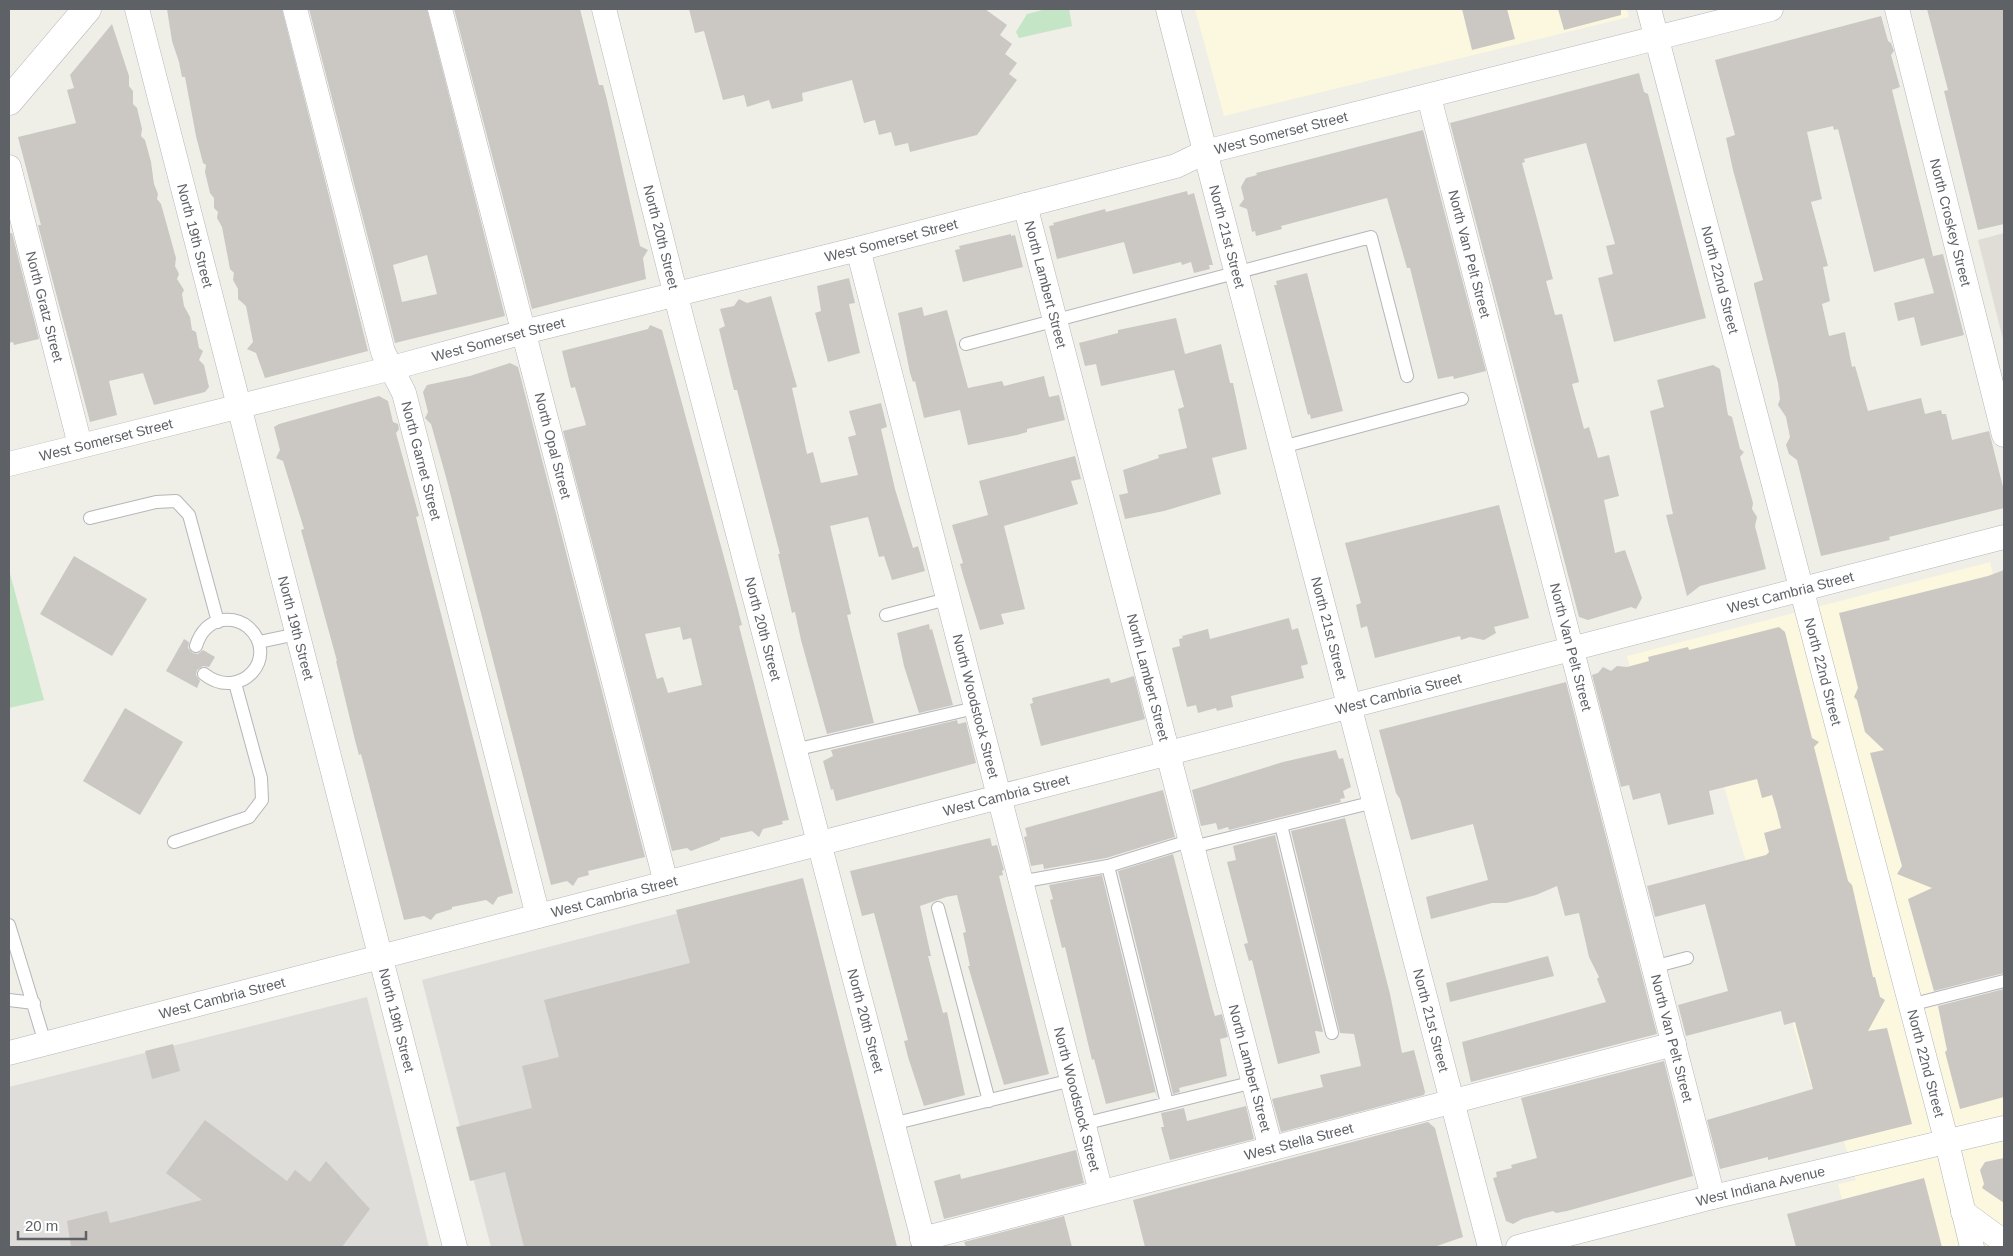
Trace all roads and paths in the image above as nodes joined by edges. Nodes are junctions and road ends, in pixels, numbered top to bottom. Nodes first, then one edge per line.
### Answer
1 (87, 9) edge
2 (137, 9) edge
3 (295, 9) edge
4 (440, 9) edge
5 (604, 9) edge
6 (1168, 9) edge
7 (1649, 9) edge
8 (1771, 9) edge
9 (1897, 9) edge
10 (1656, 38) junction
11 (1429, 97) junction
12 (9, 102) edge
13 (1205, 152) junction
14 (9, 167) edge
15 (1026, 205) junction
16 (858, 249) junction
17 (1237, 273) junction
18 (675, 293) junction
19 (1056, 321) junction
20 (524, 332) junction
21 (966, 344) dead end
22 (392, 368) junction
23 (1407, 376) dead end
24 (1462, 399) dead end
25 (239, 407) junction
26 (2004, 436) edge
27 (80, 445) junction
28 (1282, 447) junction
29 (9, 464) edge
30 (90, 518) dead end
31 (2004, 537) edge
32 (1800, 590) junction
33 (947, 599) junction
34 (886, 615) dead end
35 (218, 622) junction
36 (297, 634) junction
37 (259, 642) junction
38 (196, 646) dead end
39 (1572, 649) junction
40 (204, 674) dead end
41 (235, 683) junction
42 (1349, 706) junction
43 (975, 708) junction
44 (794, 750) junction
45 (1169, 753) junction
46 (998, 797) junction
47 (1374, 802) junction
48 (1281, 825) junction
49 (174, 842) dead end
50 (1193, 843) junction
51 (818, 844) junction
52 (1108, 866) junction
53 (1020, 882) junction
54 (666, 883) junction
55 (938, 908) dead end
56 (538, 916) junction
57 (9, 925) edge
58 (379, 957) junction
59 (1687, 958) dead end
60 (1653, 966) junction
61 (2004, 981) edge
62 (9, 1000) edge
63 (34, 1003) junction
64 (1910, 1005) junction
65 (1332, 1033) dead end
66 (45, 1043) junction
67 (1674, 1044) junction
68 (9, 1053) edge
69 (1072, 1080) junction
70 (1254, 1082) junction
71 (988, 1101) junction
72 (1452, 1101) junction
73 (1167, 1103) junction
74 (892, 1124) junction
75 (1083, 1124) junction
76 (2004, 1128) edge
77 (1947, 1142) junction
78 (1271, 1148) junction
79 (1101, 1192) junction
80 (1713, 1197) junction
81 (1963, 1212) junction
82 (2004, 1242) edge
83 (924, 1243) edge
84 (455, 1247) edge
85 (1490, 1247) edge
86 (1518, 1247) edge
87 (1972, 1247) edge

1 - 12 street
2 - 25 street, North 19th Street
3 - 22 street, North Garnet Street
4 - 20 street, North Opal Street
5 - 18 street, North 20th Street
6 - 13 street, North 21st Street
7 - 10 street, North 22nd Street
8 - 10 street, West Somerset Street
9 - 26 street, North Croskey Street
10 - 11 street, West Somerset Street
10 - 32 street, North 22nd Street
11 - 13 street, West Somerset Street
11 - 39 street, North Van Pelt Street
13 - 15 street, West Somerset Street
13 - 17 street, North 21st Street
14 - 27 street, North Gratz Street
15 - 16 street, West Somerset Street
15 - 19 street, North Lambert Street
16 - 18 street, West Somerset Street
16 - 33 street, North Woodstock Street
17 - 19 lane
17 - 23 lane
17 - 28 street, North 21st Street
18 - 20 street, West Somerset Street
18 - 44 street, North 20th Street
19 - 21 lane
19 - 45 street, North Lambert Street
20 - 22 street, West Somerset Street
20 - 54 street, North Opal Street
22 - 25 street, West Somerset Street
22 - 56 street, North Garnet Street
24 - 28 lane
25 - 27 street, West Somerset Street
25 - 36 street, North 19th Street
27 - 29 street, West Somerset Street
28 - 42 street, North 21st Street
30 - 35 lane
31 - 32 street, West Cambria Street
32 - 39 street, West Cambria Street
32 - 64 street, North 22nd Street
33 - 34 lane
33 - 43 street, North Woodstock Street
35 - 37 lane
35 - 38 lane
36 - 37 lane
36 - 58 street, North 19th Street
37 - 41 lane
39 - 42 street, West Cambria Street
39 - 60 street, North Van Pelt Street
40 - 41 lane
41 - 49 lane
42 - 45 street, West Cambria Street
42 - 47 street, North 21st Street
43 - 44 lane
43 - 46 street, North Woodstock Street
44 - 51 street, North 20th Street
45 - 46 street, West Cambria Street
45 - 50 street, North Lambert Street
46 - 51 street, West Cambria Street
46 - 53 street, North Woodstock Street
47 - 48 lane
47 - 72 street, North 21st Street
48 - 50 lane
48 - 65 lane
50 - 52 lane
50 - 70 street, North Lambert Street
51 - 54 street, West Cambria Street
51 - 74 street, North 20th Street
52 - 53 lane
52 - 73 lane
53 - 69 street, North Woodstock Street
54 - 56 street, West Cambria Street
55 - 71 lane
56 - 58 street, West Cambria Street
57 - 63 lane
58 - 66 street, West Cambria Street
58 - 84 street, North 19th Street
59 - 60 lane
60 - 67 street, North Van Pelt Street
61 - 64 lane
62 - 63 lane
63 - 66 lane
64 - 77 street, North 22nd Street
66 - 68 street, West Cambria Street
67 - 72 street, West Stella Street
67 - 80 street, North Van Pelt Street
69 - 71 lane
69 - 75 street, North Woodstock Street
70 - 73 lane
70 - 78 street, North Lambert Street
71 - 74 lane
72 - 78 street, West Stella Street
72 - 85 street, North 21st Street
73 - 75 lane
74 - 83 street, North 20th Street
75 - 79 street, North Woodstock Street
76 - 77 street, West Indiana Avenue
77 - 80 street, West Indiana Avenue
77 - 81 street, North 22nd Street
78 - 79 street, West Stella Street
79 - 83 street, West Stella Street
80 - 86 street, West Indiana Avenue
81 - 82 street
81 - 87 street, North 22nd Street

